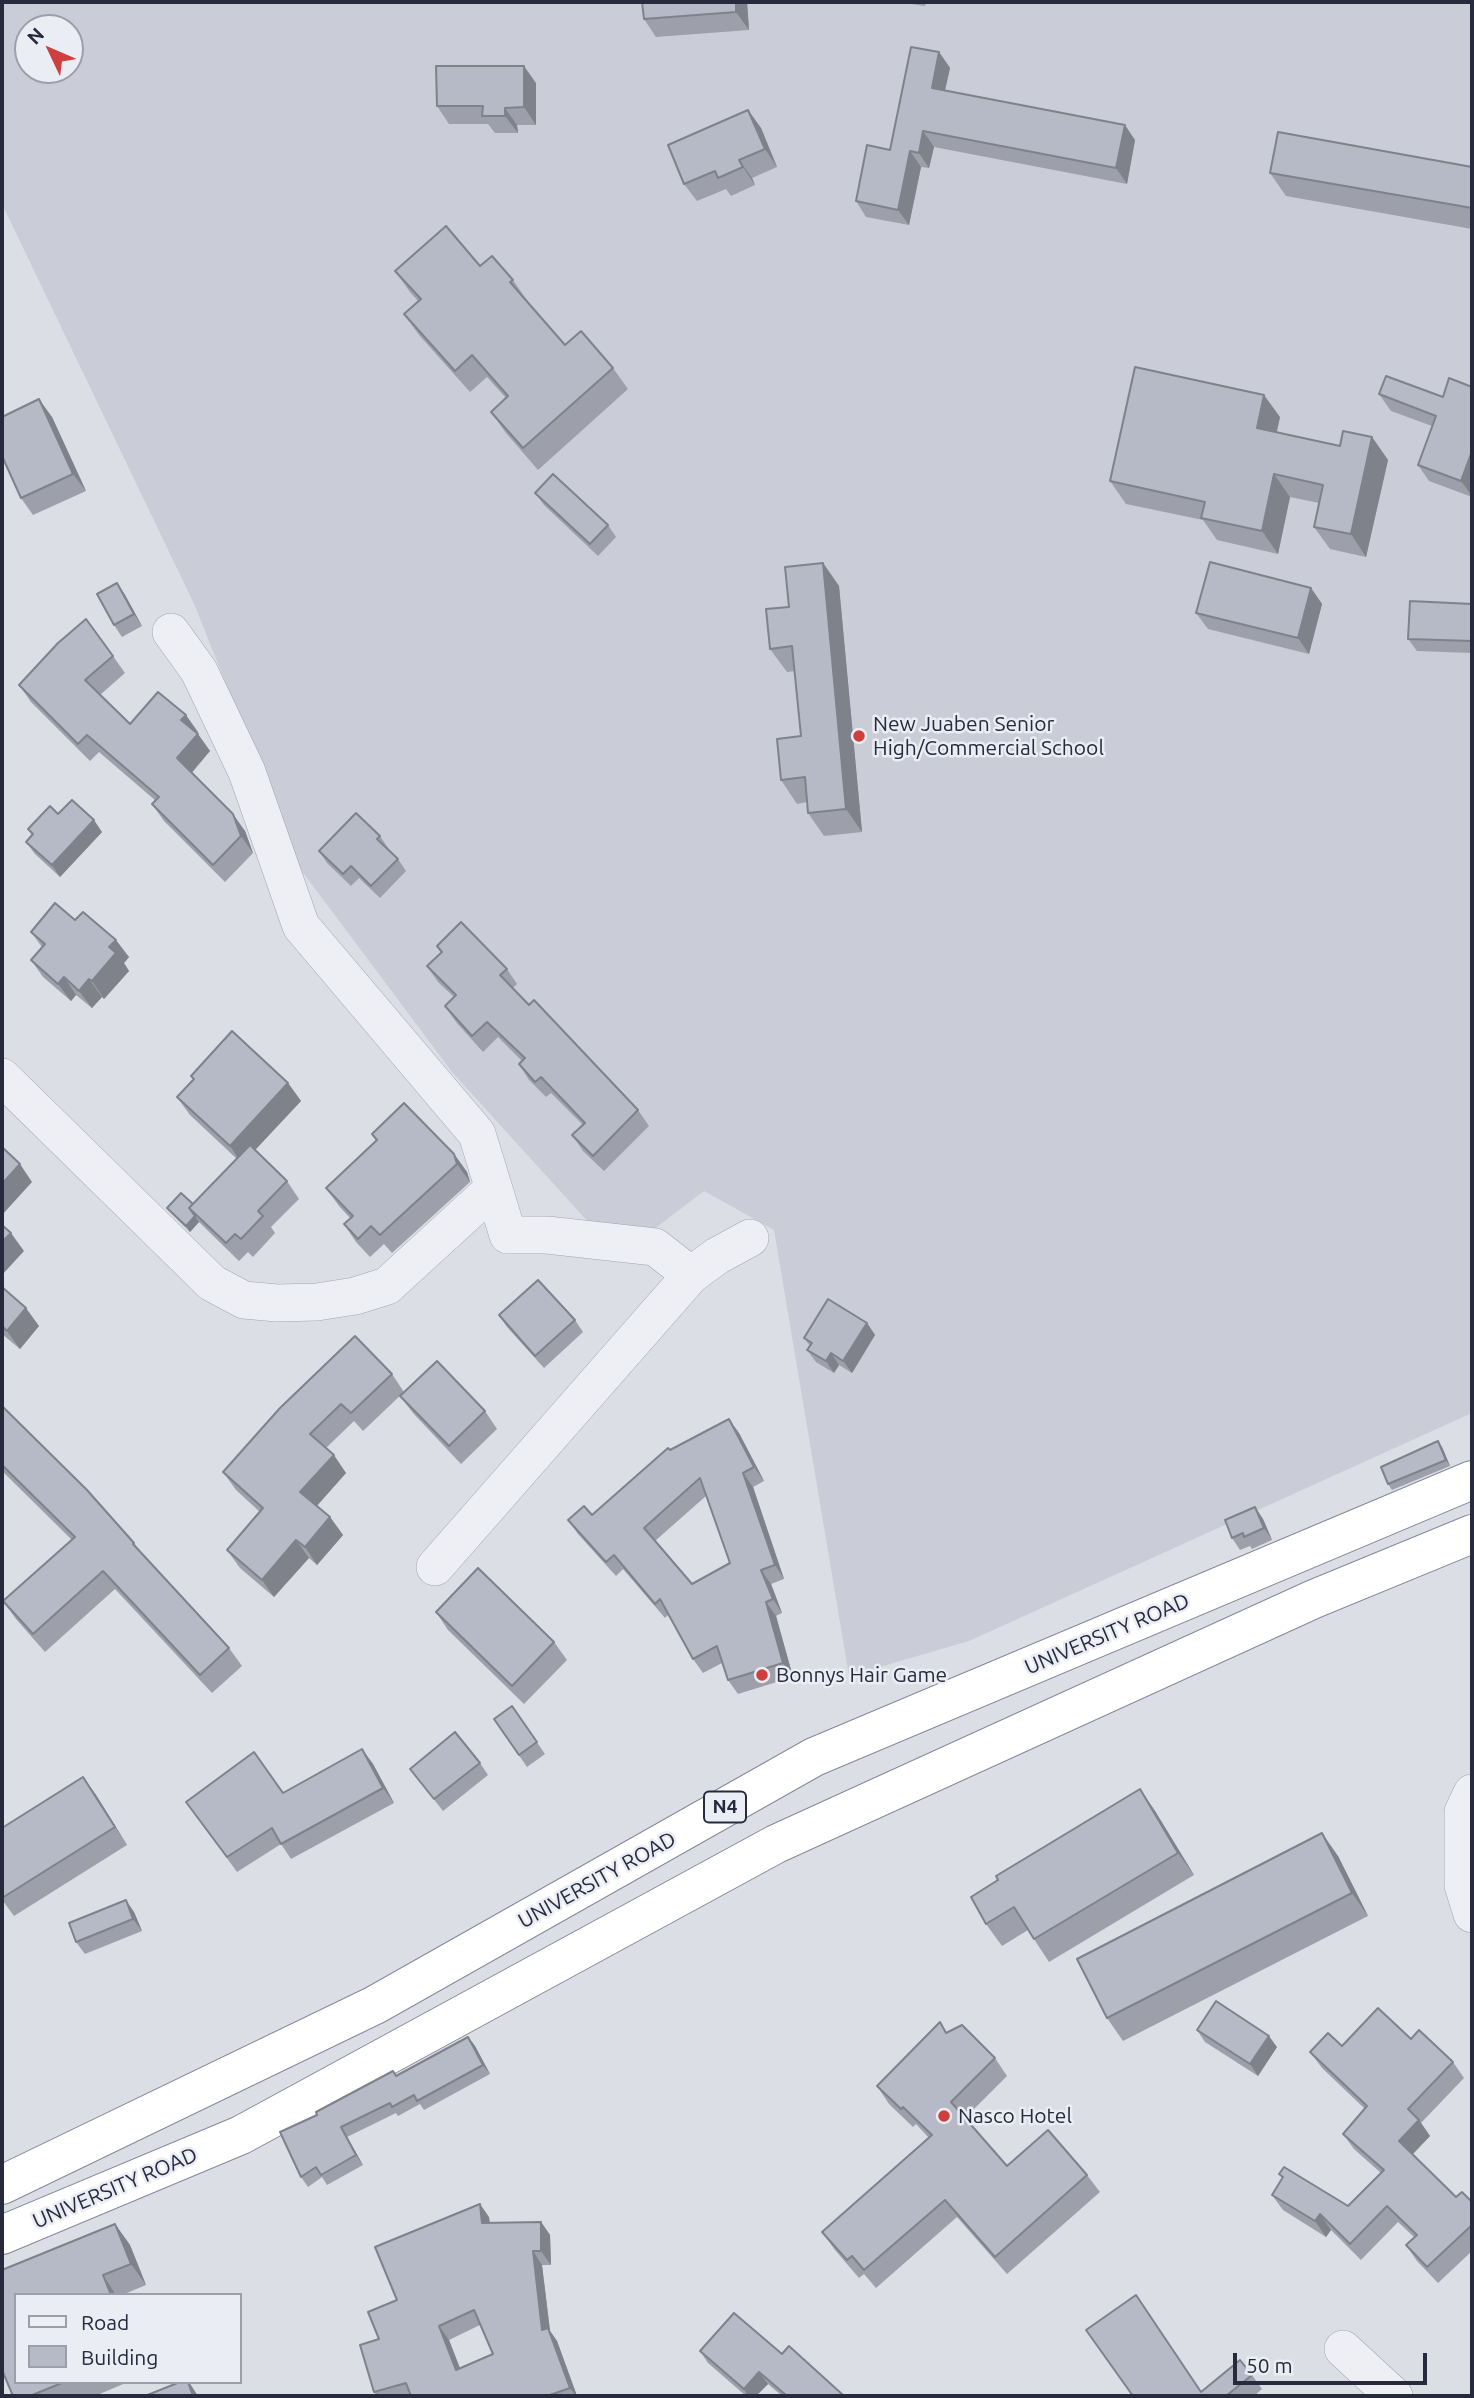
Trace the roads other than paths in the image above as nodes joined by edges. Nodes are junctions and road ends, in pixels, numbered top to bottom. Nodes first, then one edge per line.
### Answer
1 (171, 632) dead end
2 (2, 1077) edge
3 (493, 1189) junction
4 (750, 1238) dead end
5 (691, 1275) junction
6 (1472, 1480) edge
7 (1472, 1534) edge
8 (435, 1567) dead end
9 (1472, 1793) edge
10 (1472, 1914) edge
11 (2, 2185) edge
12 (2, 2235) edge
13 (1343, 2348) dead end
14 (1394, 2396) edge

1 - 3 street
2 - 3 street
3 - 5 street
4 - 5 street
5 - 8 street
6 - 11 highway, UNIVERSITY ROAD / N4
7 - 12 highway, UNIVERSITY ROAD
9 - 10 street
13 - 14 street

